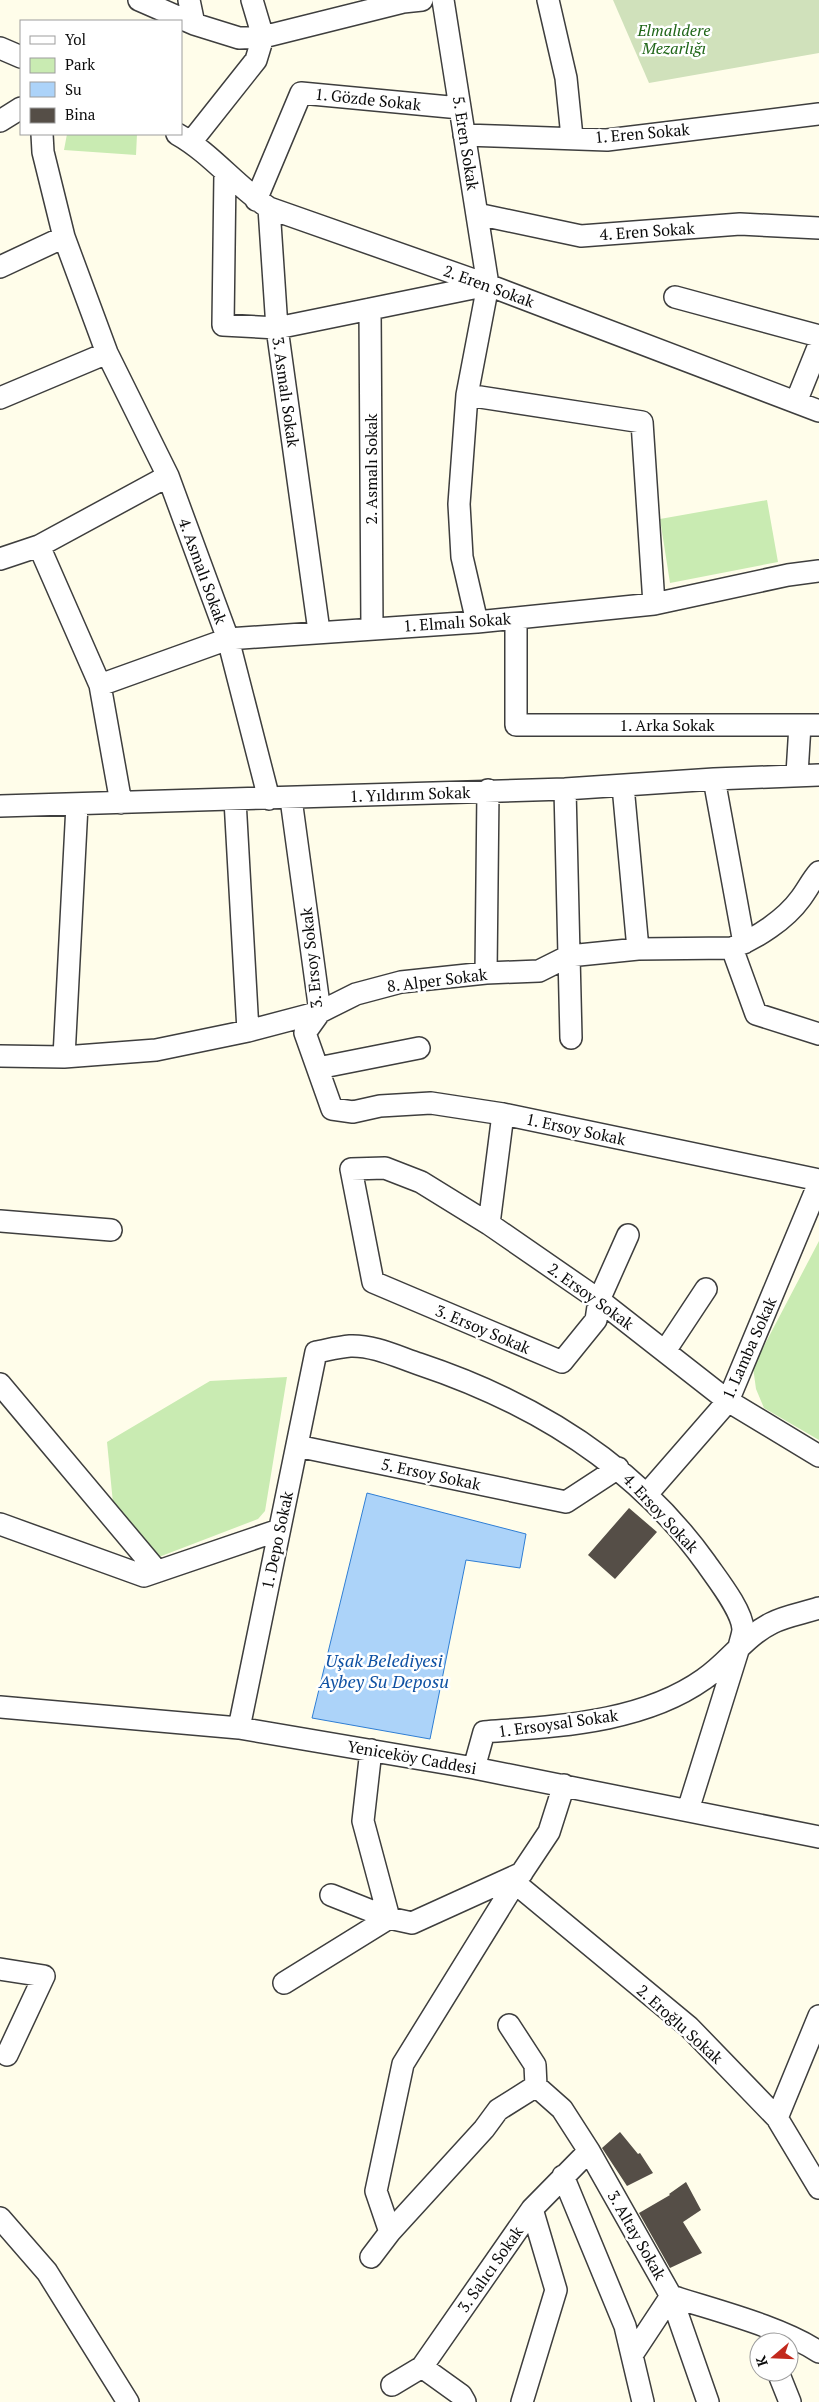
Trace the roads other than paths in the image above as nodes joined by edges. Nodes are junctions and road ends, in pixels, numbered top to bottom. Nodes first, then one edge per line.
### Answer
1 (139, 0) edge
2 (189, 0) edge
3 (252, 0) edge
4 (443, 0) edge
5 (548, 0) edge
6 (409, 1) edge
7 (194, 24) junction
8 (263, 37) junction
9 (0, 48) edge
10 (20, 57) edge
11 (460, 108) junction
12 (20, 109) edge
13 (819, 114) edge
14 (0, 121) edge
15 (42, 135) edge
16 (464, 135) junction
17 (572, 137) junction
18 (184, 138) edge
19 (225, 172) junction
20 (263, 204) junction
21 (477, 214) junction
22 (819, 228) edge
23 (64, 237) junction
24 (0, 267) edge
25 (488, 285) junction
26 (675, 297) dead end
27 (370, 309) junction
28 (277, 328) junction
29 (819, 336) edge
30 (819, 345) edge
31 (107, 353) junction
32 (467, 395) junction
33 (0, 398) edge
34 (796, 402) junction
35 (819, 411) edge
36 (168, 476) junction
37 (40, 546) junction
38 (0, 559) edge
39 (819, 571) edge
40 (654, 604) junction
41 (516, 618) junction
42 (477, 622) junction
43 (372, 629) junction
44 (319, 631) junction
45 (228, 639) junction
46 (100, 685) junction
47 (810, 725) edge
48 (797, 774) junction
49 (819, 775) edge
50 (714, 779) junction
51 (623, 786) junction
52 (488, 790) junction
53 (566, 790) junction
54 (269, 799) junction
55 (291, 799) junction
56 (234, 800) junction
57 (121, 803) junction
58 (78, 805) junction
59 (0, 806) edge
60 (819, 872) edge
61 (738, 946) junction
62 (638, 949) junction
63 (569, 956) junction
64 (486, 973) junction
65 (320, 1012) junction
66 (248, 1031) junction
67 (819, 1034) edge
68 (571, 1038) dead end
69 (419, 1048) dead end
70 (0, 1056) edge
71 (64, 1057) junction
72 (318, 1068) junction
73 (332, 1109) joint
74 (503, 1114) junction
75 (351, 1169) joint
76 (819, 1182) edge
77 (0, 1221) edge
78 (489, 1224) junction
79 (111, 1230) dead end
80 (628, 1235) dead end
81 (706, 1289) dead end
82 (599, 1300) junction
83 (664, 1351) junction
84 (316, 1352) joint
85 (0, 1384) edge
86 (728, 1401) junction
87 (297, 1446) junction
88 (819, 1456) edge
89 (618, 1468) junction
90 (647, 1494) junction
91 (0, 1524) edge
92 (279, 1530) junction
93 (157, 1571) junction
94 (819, 1608) edge
95 (739, 1647) junction
96 (0, 1707) edge
97 (238, 1728) junction
98 (371, 1750) junction
99 (474, 1768) junction
100 (564, 1785) junction
101 (688, 1810) junction
102 (819, 1837) edge
103 (518, 1878) junction
104 (330, 1895) dead end
105 (388, 1918) junction
106 (0, 1970) edge
107 (284, 1983) dead end
108 (819, 2016) edge
109 (509, 2024) dead end
110 (7, 2055) dead end
111 (536, 2086) junction
112 (776, 2118) junction
113 (589, 2151) junction
114 (563, 2176) junction
115 (819, 2188) edge
116 (532, 2209) junction
117 (0, 2218) edge
118 (390, 2232) junction
119 (371, 2257) dead end
120 (671, 2296) junction
121 (757, 2332) edge
122 (799, 2343) edge
123 (819, 2352) edge
124 (632, 2355) junction
125 (422, 2367) junction
126 (782, 2382) edge
127 (392, 2384) dead end
128 (128, 2402) edge
129 (465, 2402) edge
130 (522, 2402) edge
131 (643, 2402) edge
132 (708, 2402) edge
133 (790, 2402) edge

1 - 7 street
2 - 7 street
3 - 8 street
4 - 11 street, 5. Eren Sokak
5 - 17 street
6 - 8 street
7 - 8 street
8 - 18 street
9 - 10 street
11 - 16 street, 5. Eren Sokak
11 - 20 street, 1. Gözde Sokak
12 - 14 street
13 - 17 street, 1. Eren Sokak
15 - 23 street, 4. Asmalı Sokak
16 - 17 street, 1. Eren Sokak
16 - 21 street, 5. Eren Sokak
18 - 19 street, 2. Eren Sokak
19 - 20 street, 2. Eren Sokak
19 - 28 street, 3. Asmalı Sokak
20 - 25 street, 2. Eren Sokak
20 - 28 street
21 - 22 street, 4. Eren Sokak
21 - 25 street, 5. Eren Sokak
23 - 24 street
23 - 31 street, 4. Asmalı Sokak
25 - 27 street
25 - 32 street, 5. Eren Sokak
25 - 34 street, 2. Eren Sokak
26 - 29 street
27 - 28 street
27 - 43 street, 2. Asmalı Sokak
28 - 44 street, 3. Asmalı Sokak
30 - 34 street
31 - 33 street
31 - 36 street, 4. Asmalı Sokak
32 - 40 street
32 - 42 street, 5. Eren Sokak
34 - 35 street, 2. Eren Sokak
36 - 37 street
36 - 45 street, 4. Asmalı Sokak
37 - 38 street
37 - 46 street
39 - 40 street, 1. Elmalı Sokak
40 - 41 street, 1. Elmalı Sokak
41 - 42 street, 1. Elmalı Sokak
41 - 47 street, 1. Arka Sokak
42 - 43 street, 1. Elmalı Sokak
43 - 44 street, 1. Elmalı Sokak
44 - 45 street, 1. Elmalı Sokak
45 - 46 street, 1. Elmalı Sokak
45 - 54 street, 4. Asmalı Sokak
46 - 57 street
47 - 48 street
48 - 49 street, 1. Yıldırım Sokak
48 - 50 street, 1. Yıldırım Sokak
50 - 51 street, 1. Yıldırım Sokak
50 - 61 street
51 - 53 street, 1. Yıldırım Sokak
51 - 62 street
52 - 53 street, 1. Yıldırım Sokak
52 - 55 street, 1. Yıldırım Sokak
52 - 64 street
53 - 63 street
54 - 55 street, 1. Yıldırım Sokak
54 - 56 street, 1. Yıldırım Sokak
55 - 65 street, 3. Ersoy Sokak
56 - 57 street, 1. Yıldırım Sokak
56 - 66 street
57 - 58 street, 1. Yıldırım Sokak
58 - 59 street, 1. Yıldırım Sokak
58 - 71 street
60 - 61 street
61 - 62 street, 8. Alper Sokak
61 - 67 street
62 - 63 street, 8. Alper Sokak
63 - 64 street, 8. Alper Sokak
63 - 68 street
64 - 65 street, 8. Alper Sokak
65 - 66 street, 8. Alper Sokak
65 - 72 street, 3. Ersoy Sokak
66 - 71 street, 8. Alper Sokak
69 - 72 street
70 - 71 street, 8. Alper Sokak
72 - 73 street, 3. Ersoy Sokak
73 - 74 street, 1. Ersoy Sokak
74 - 76 street, 1. Ersoy Sokak
74 - 78 street
75 - 78 street, 2. Ersoy Sokak
75 - 82 street, 3. Ersoy Sokak
76 - 86 street, 1. Lamba Sokak
77 - 79 street
78 - 82 street, 2. Ersoy Sokak
80 - 82 street
81 - 83 street
82 - 83 street, 2. Ersoy Sokak
83 - 86 street, 2. Ersoy Sokak
84 - 87 street, 1. Depo Sokak
84 - 89 street, 4. Ersoy Sokak
85 - 93 street
86 - 88 street, 2. Ersoy Sokak
86 - 90 street, 1. Lamba Sokak
87 - 89 street, 5. Ersoy Sokak
87 - 92 street, 1. Depo Sokak
89 - 90 street, 4. Ersoy Sokak
90 - 95 street, 4. Ersoy Sokak
91 - 93 street
92 - 93 street
92 - 97 street, 1. Depo Sokak
94 - 95 street
95 - 99 street, 1. Ersoysal Sokak
95 - 101 street, 4. Ersoy Sokak
96 - 97 street, Yeniceköy Caddesi
97 - 98 street, Yeniceköy Caddesi
98 - 99 street, Yeniceköy Caddesi
98 - 105 street
99 - 100 street, Yeniceköy Caddesi
100 - 101 street, Yeniceköy Caddesi
100 - 103 street
101 - 102 street, Yeniceköy Caddesi
103 - 105 street
103 - 112 street, 2. Eroğlu Sokak
103 - 118 street
104 - 105 street
105 - 107 street
106 - 110 street
108 - 112 street
109 - 111 street
111 - 113 street, 3. Altay Sokak
111 - 118 street
112 - 115 street, 2. Eroğlu Sokak
113 - 114 street, 3. Salıcı Sokak
113 - 120 street, 3. Altay Sokak
114 - 116 street, 3. Salıcı Sokak
114 - 124 street
116 - 125 street, 3. Salıcı Sokak
116 - 130 street
117 - 128 street
118 - 119 street
120 - 121 street
120 - 124 street
120 - 132 street, 3. Altay Sokak
122 - 123 street
124 - 131 street
125 - 127 street, 3. Salıcı Sokak
125 - 129 street
126 - 133 street

